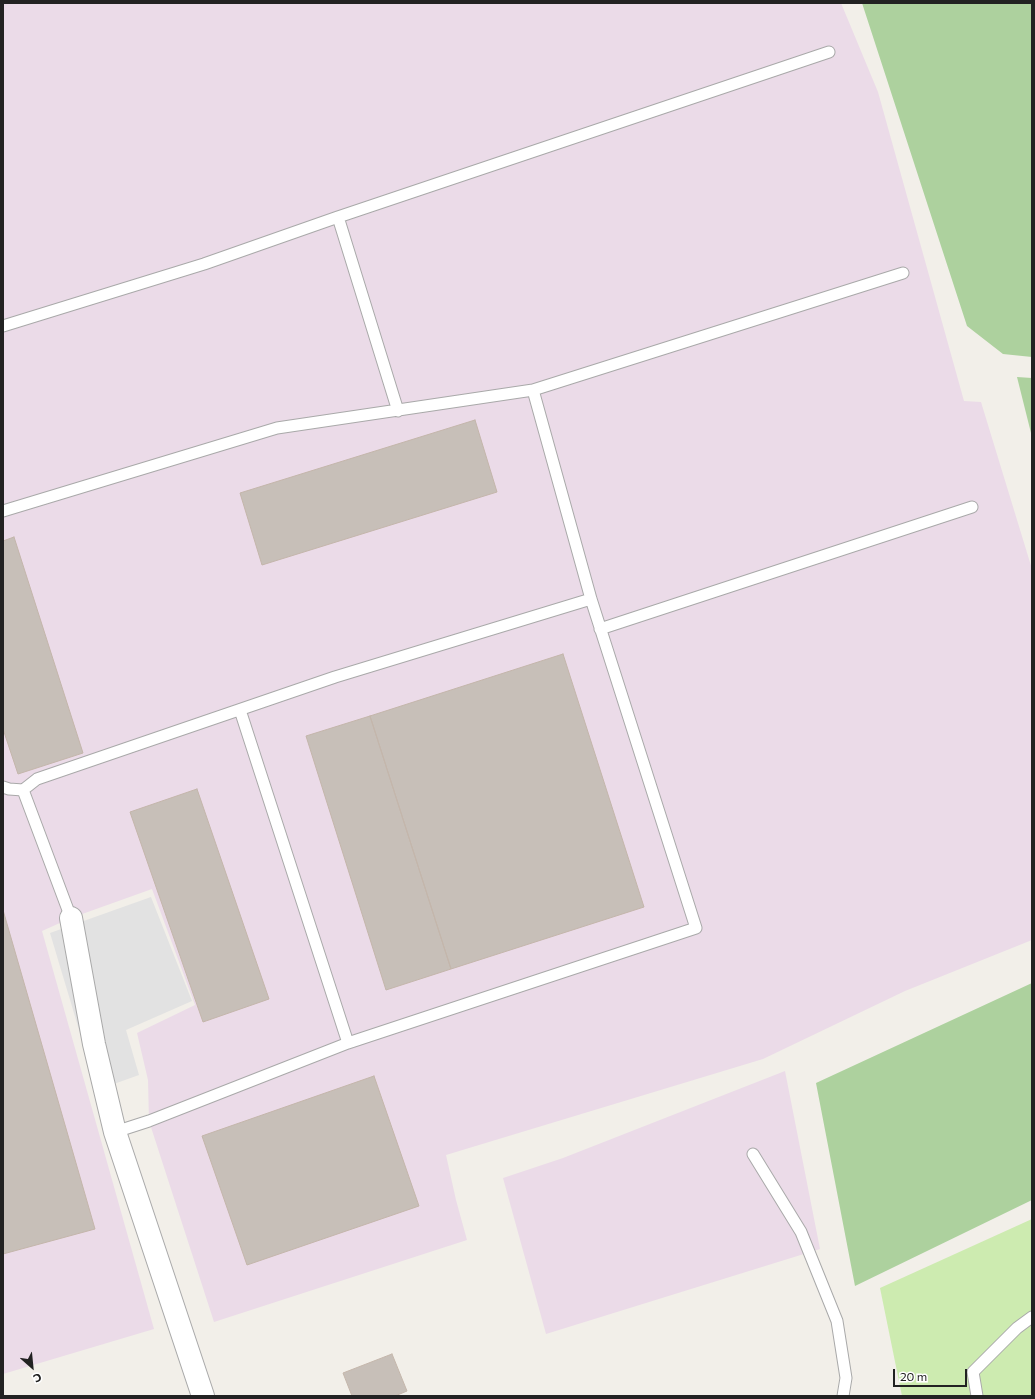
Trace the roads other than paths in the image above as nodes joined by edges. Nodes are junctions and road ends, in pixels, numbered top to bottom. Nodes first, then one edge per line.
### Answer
1 (829, 52) dead end
2 (338, 216) junction
3 (903, 273) dead end
4 (3, 326) edge
5 (533, 390) junction
6 (398, 411) junction
7 (972, 507) dead end
8 (3, 511) edge
9 (590, 599) junction
10 (600, 629) junction
11 (240, 710) junction
12 (3, 787) edge
13 (23, 790) junction
14 (71, 918) joint
15 (348, 1043) junction
16 (115, 1132) junction
17 (753, 1154) dead end
18 (1032, 1317) edge
19 (203, 1396) edge
20 (843, 1396) edge
21 (977, 1396) edge

1 - 2 lane
2 - 4 lane
2 - 6 lane
3 - 5 lane
5 - 6 lane
5 - 9 lane
6 - 8 lane
7 - 10 lane
9 - 10 lane
9 - 11 lane
10 - 15 lane
11 - 13 lane
11 - 15 lane
12 - 13 lane
13 - 14 lane
14 - 16 street
15 - 16 lane
16 - 19 street
17 - 20 lane
18 - 21 lane

